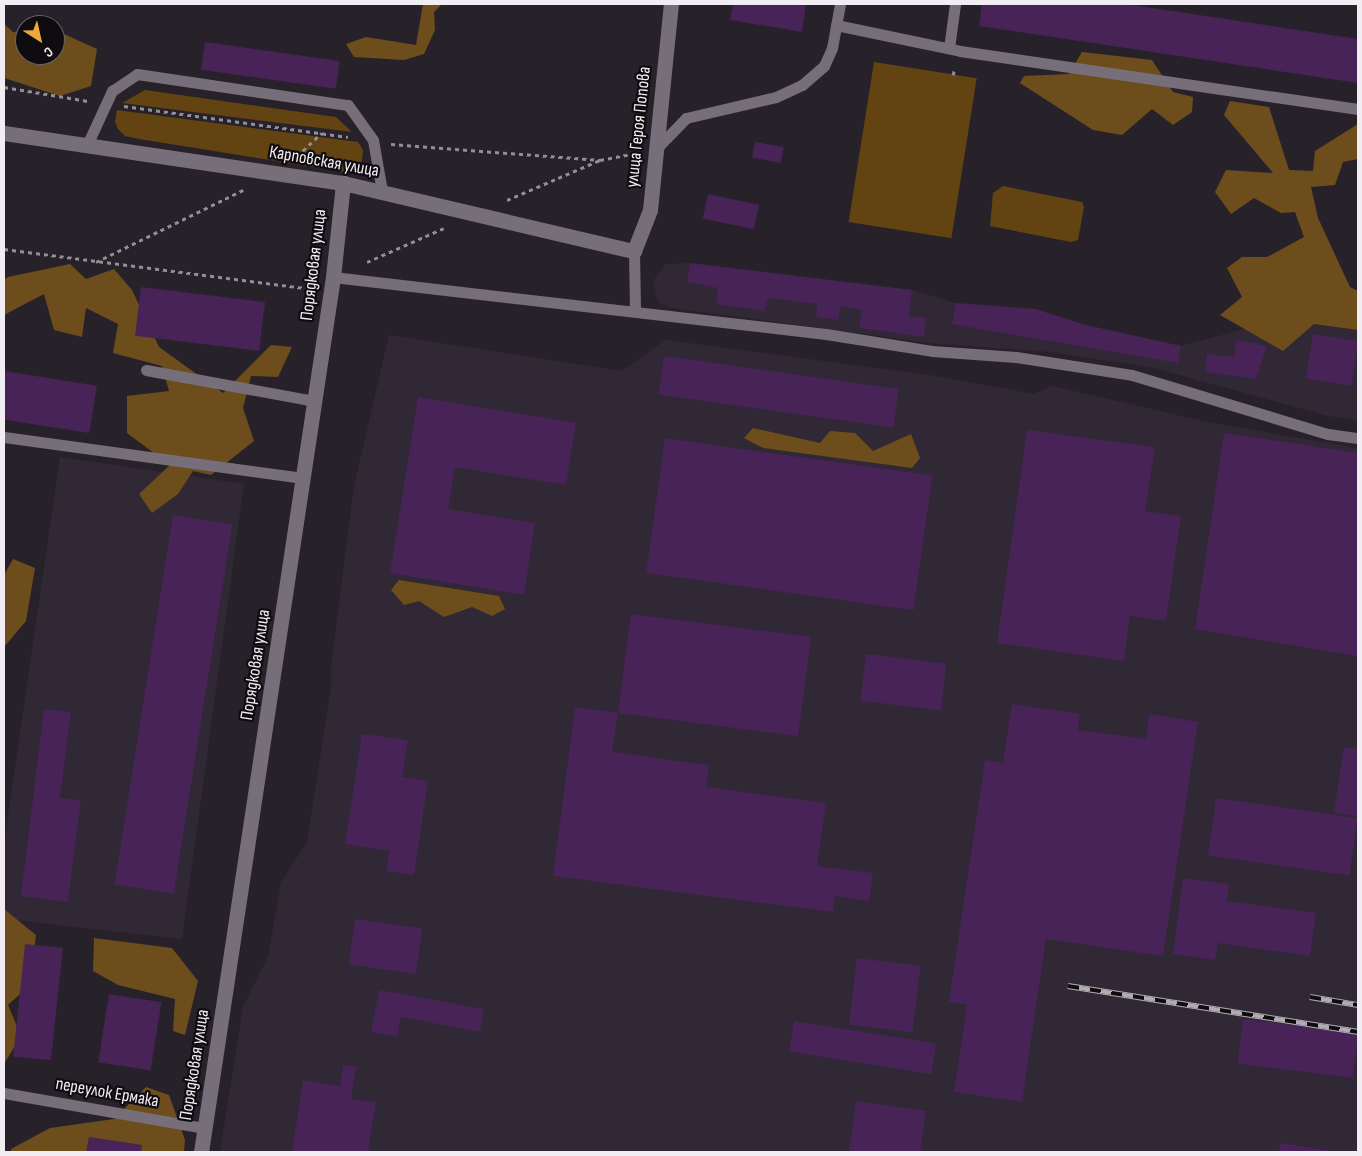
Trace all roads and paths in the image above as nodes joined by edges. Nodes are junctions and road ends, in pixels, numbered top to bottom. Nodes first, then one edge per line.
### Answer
1 (671, 4) edge
2 (840, 4) edge
3 (955, 4) edge
4 (836, 25) junction
5 (949, 48) junction
6 (4, 86) edge
7 (106, 104) junction
8 (1358, 109) edge
9 (4, 133) edge
10 (322, 133) junction
11 (373, 140) junction
12 (87, 145) junction
13 (656, 149) junction
14 (600, 160) junction
15 (277, 173) junction
16 (343, 182) junction
17 (382, 190) junction
18 (476, 213) junction
19 (4, 249) edge
20 (634, 251) junction
21 (96, 262) junction
22 (333, 277) junction
23 (635, 311) junction
24 (146, 370) dead end
25 (315, 401) junction
26 (4, 437) edge
27 (1358, 438) edge
28 (303, 478) junction
29 (4, 1093) edge
30 (205, 1128) junction
31 (201, 1152) edge

1 - 13 street, улица Героя Попова
2 - 4 lane
3 - 5 lane
4 - 5 lane
4 - 13 lane
5 - 8 lane
6 - 7 path
7 - 10 path
7 - 11 lane
7 - 12 lane
9 - 12 street, Карповская улица
10 - 11 path
10 - 15 path
11 - 14 path
11 - 17 lane
12 - 15 street, Карповская улица
13 - 14 path
13 - 20 street, улица Героя Попова
14 - 18 path
15 - 16 street, Карповская улица
15 - 21 path
16 - 17 street, Карповская улица
16 - 22 street, Порядковая улица
17 - 18 street, Карповская улица
18 - 20 street, Карповская улица
18 - 22 path
19 - 21 path
20 - 23 lane
21 - 22 path
22 - 23 lane
22 - 25 street, Порядковая улица
23 - 27 lane
24 - 25 lane
25 - 28 street, Порядковая улица
26 - 28 lane
28 - 30 street, Порядковая улица
29 - 30 lane, переулок Ермака
30 - 31 street, Порядковая улица

